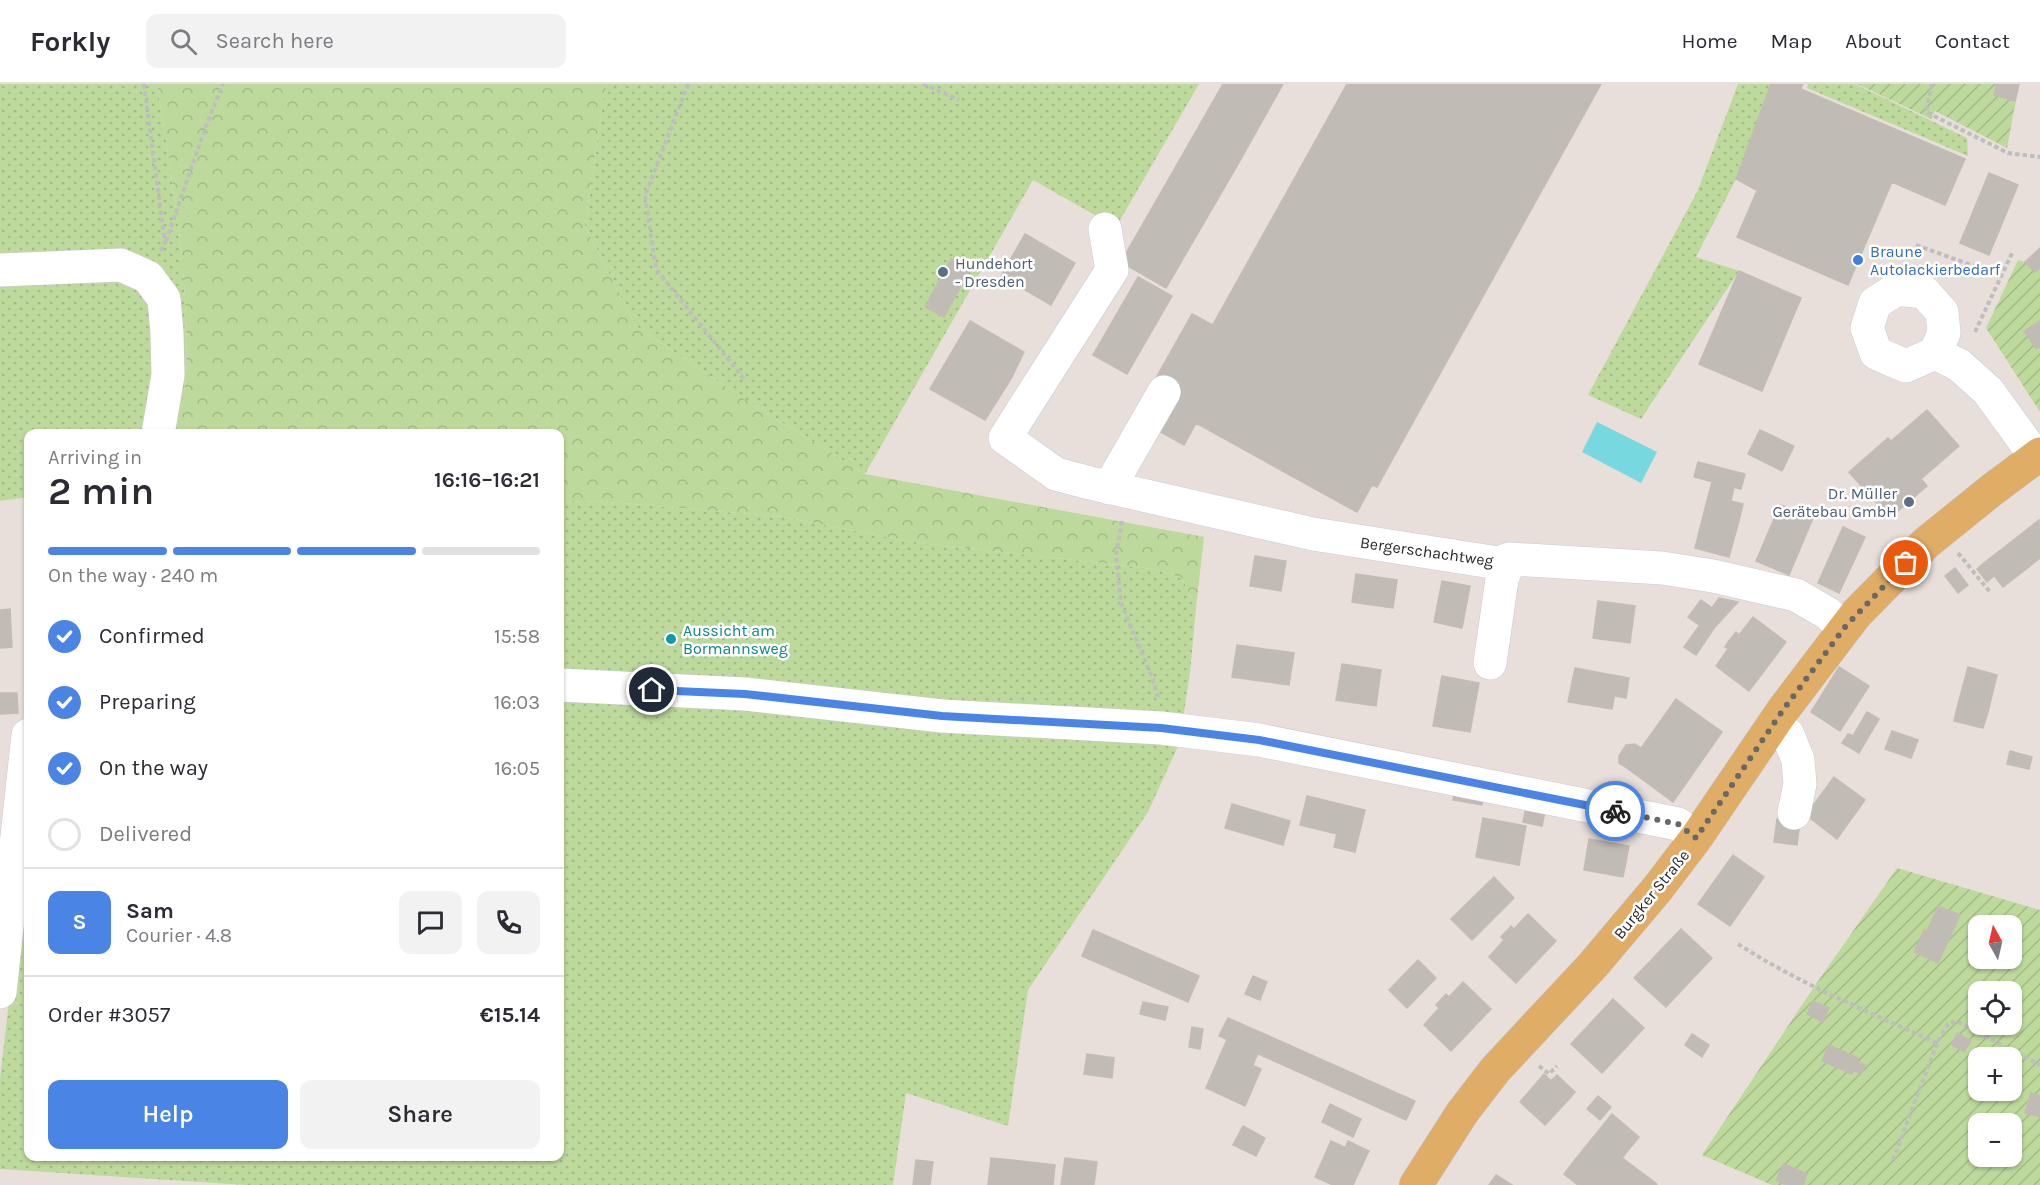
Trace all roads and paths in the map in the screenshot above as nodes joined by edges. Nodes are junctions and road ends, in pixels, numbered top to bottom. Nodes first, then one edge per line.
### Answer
1 (144, 84) edge
2 (224, 84) edge
3 (688, 84) edge
4 (923, 84) edge
5 (1932, 84) edge
6 (959, 100) dead end
7 (2040, 157) edge
8 (1105, 229) dead end
9 (165, 243) junction
10 (1916, 245) dead end
11 (2013, 251) dead end
12 (1974, 266) dead end
13 (0, 270) edge
14 (148, 278) junction
15 (1970, 342) dead end
16 (1935, 353) junction
17 (744, 379) dead end
18 (1164, 392) dead end
19 (159, 429) edge
20 (2038, 455) edge
21 (1119, 490) junction
22 (1953, 546) dead end
23 (1510, 559) junction
24 (1990, 592) dead end
25 (1845, 627) junction
26 (1490, 663) dead end
27 (564, 686) edge
28 (1772, 726) junction
29 (1161, 728) junction
30 (24, 772) edge
31 (1794, 813) dead end
32 (1696, 838) junction
33 (1738, 944) dead end
34 (0, 992) edge
35 (1937, 1043) junction
36 (1532, 1060) dead end
37 (2040, 1065) edge
38 (1557, 1066) dead end
39 (1893, 1160) dead end
40 (1416, 1185) edge

1 - 9 path
2 - 9 path
3 - 17 path
4 - 6 path
5 - 7 path
8 - 21 street, Bergerschachtweg
9 - 14 path
10 - 12 path
11 - 15 path
13 - 14 street
14 - 19 street
16 - 16 street
16 - 20 street
18 - 21 street
20 - 25 main road, Burgker Straße
21 - 23 street, Bergerschachtweg
21 - 29 path
22 - 24 path
23 - 25 street, Bergerschachtweg
23 - 26 street
25 - 28 main road, Burgker Straße
27 - 29 street
28 - 31 street
28 - 32 main road, Burgker Straße
29 - 32 street
30 - 34 street
32 - 40 main road, Burgker Straße
33 - 35 path
35 - 37 path
35 - 39 path
36 - 38 path

